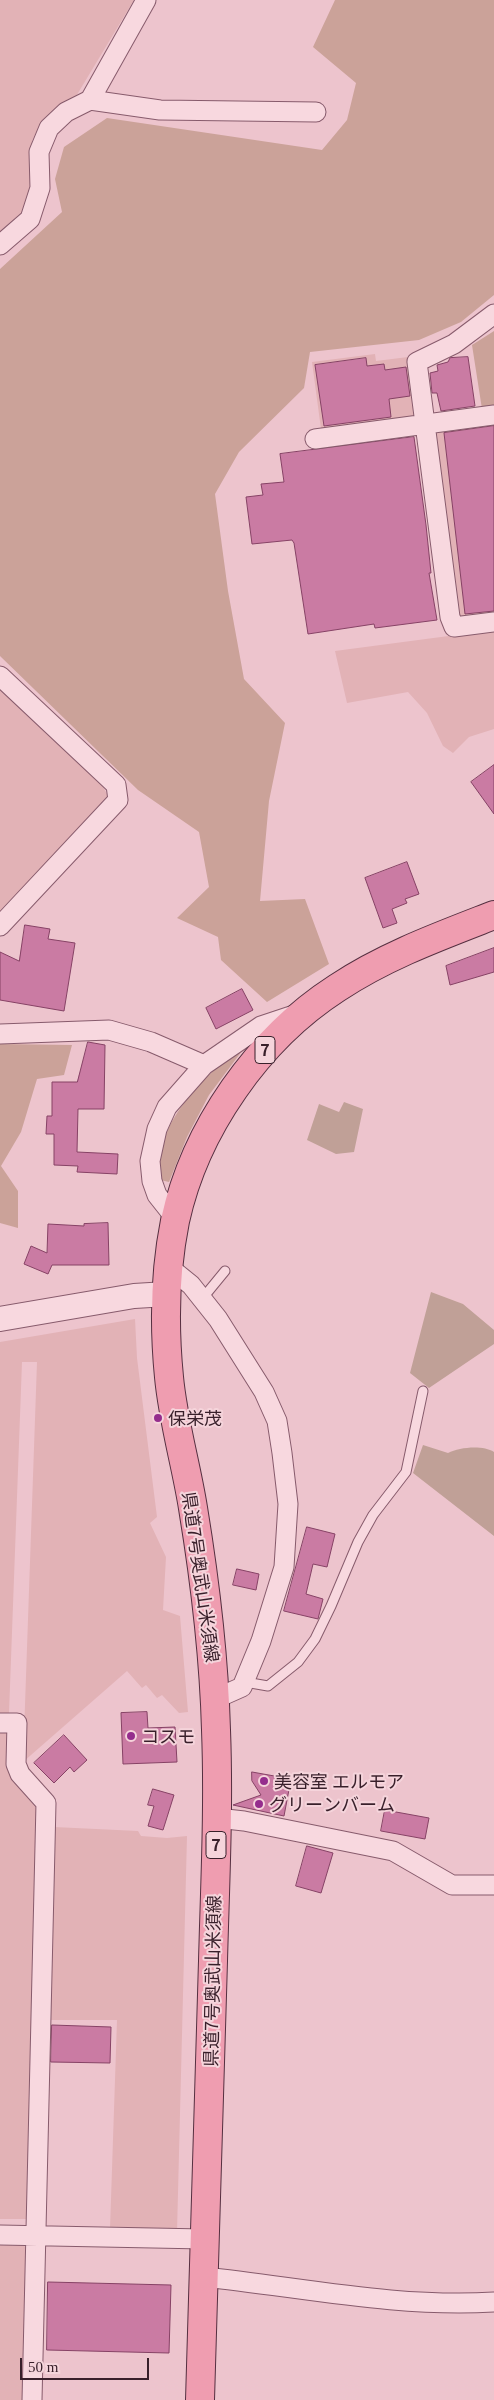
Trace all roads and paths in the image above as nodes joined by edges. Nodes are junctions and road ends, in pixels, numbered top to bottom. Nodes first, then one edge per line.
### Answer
1 (146, 0) edge
2 (90, 100) junction
3 (316, 112) dead end
4 (0, 245) edge
5 (494, 314) edge
6 (494, 415) edge
7 (425, 424) junction
8 (315, 438) dead end
9 (494, 622) edge
10 (0, 676) edge
11 (494, 916) edge
12 (0, 926) edge
13 (305, 1012) junction
14 (0, 1034) edge
15 (204, 1065) junction
16 (176, 1219) junction
17 (225, 1271) dead end
18 (168, 1281) junction
19 (202, 1299) junction
20 (0, 1319) edge
21 (423, 1391) dead end
22 (246, 1682) junction
23 (215, 1699) junction
24 (0, 1723) edge
25 (216, 1818) junction
26 (494, 1886) edge
27 (0, 2235) edge
28 (36, 2236) junction
29 (204, 2239) junction
30 (204, 2278) junction
31 (494, 2302) edge
32 (32, 2400) edge
33 (200, 2400) edge

1 - 2 street
2 - 3 street
2 - 4 street
5 - 7 street
6 - 7 street
7 - 8 street
7 - 9 street
10 - 12 street
11 - 13 main road, 県道7号奥武山米須線 / 7
13 - 15 street
13 - 16 main road, 県道7号奥武山米須線 / 7
14 - 15 street
15 - 16 street
16 - 18 main road, 県道7号奥武山米須線 / 7
17 - 19 lane
18 - 19 street
18 - 20 street
18 - 23 main road, 県道7号奥武山米須線 / 7
19 - 22 street
21 - 22 lane
22 - 23 street
23 - 25 main road, 県道7号奥武山米須線 / 7
24 - 28 street
25 - 26 street
25 - 29 main road, 県道7号奥武山米須線 / 7
27 - 28 street
28 - 29 street
28 - 32 street
29 - 30 main road, 県道7号奥武山米須線 / 7
30 - 31 street
30 - 33 main road, 県道7号奥武山米須線 / 7

